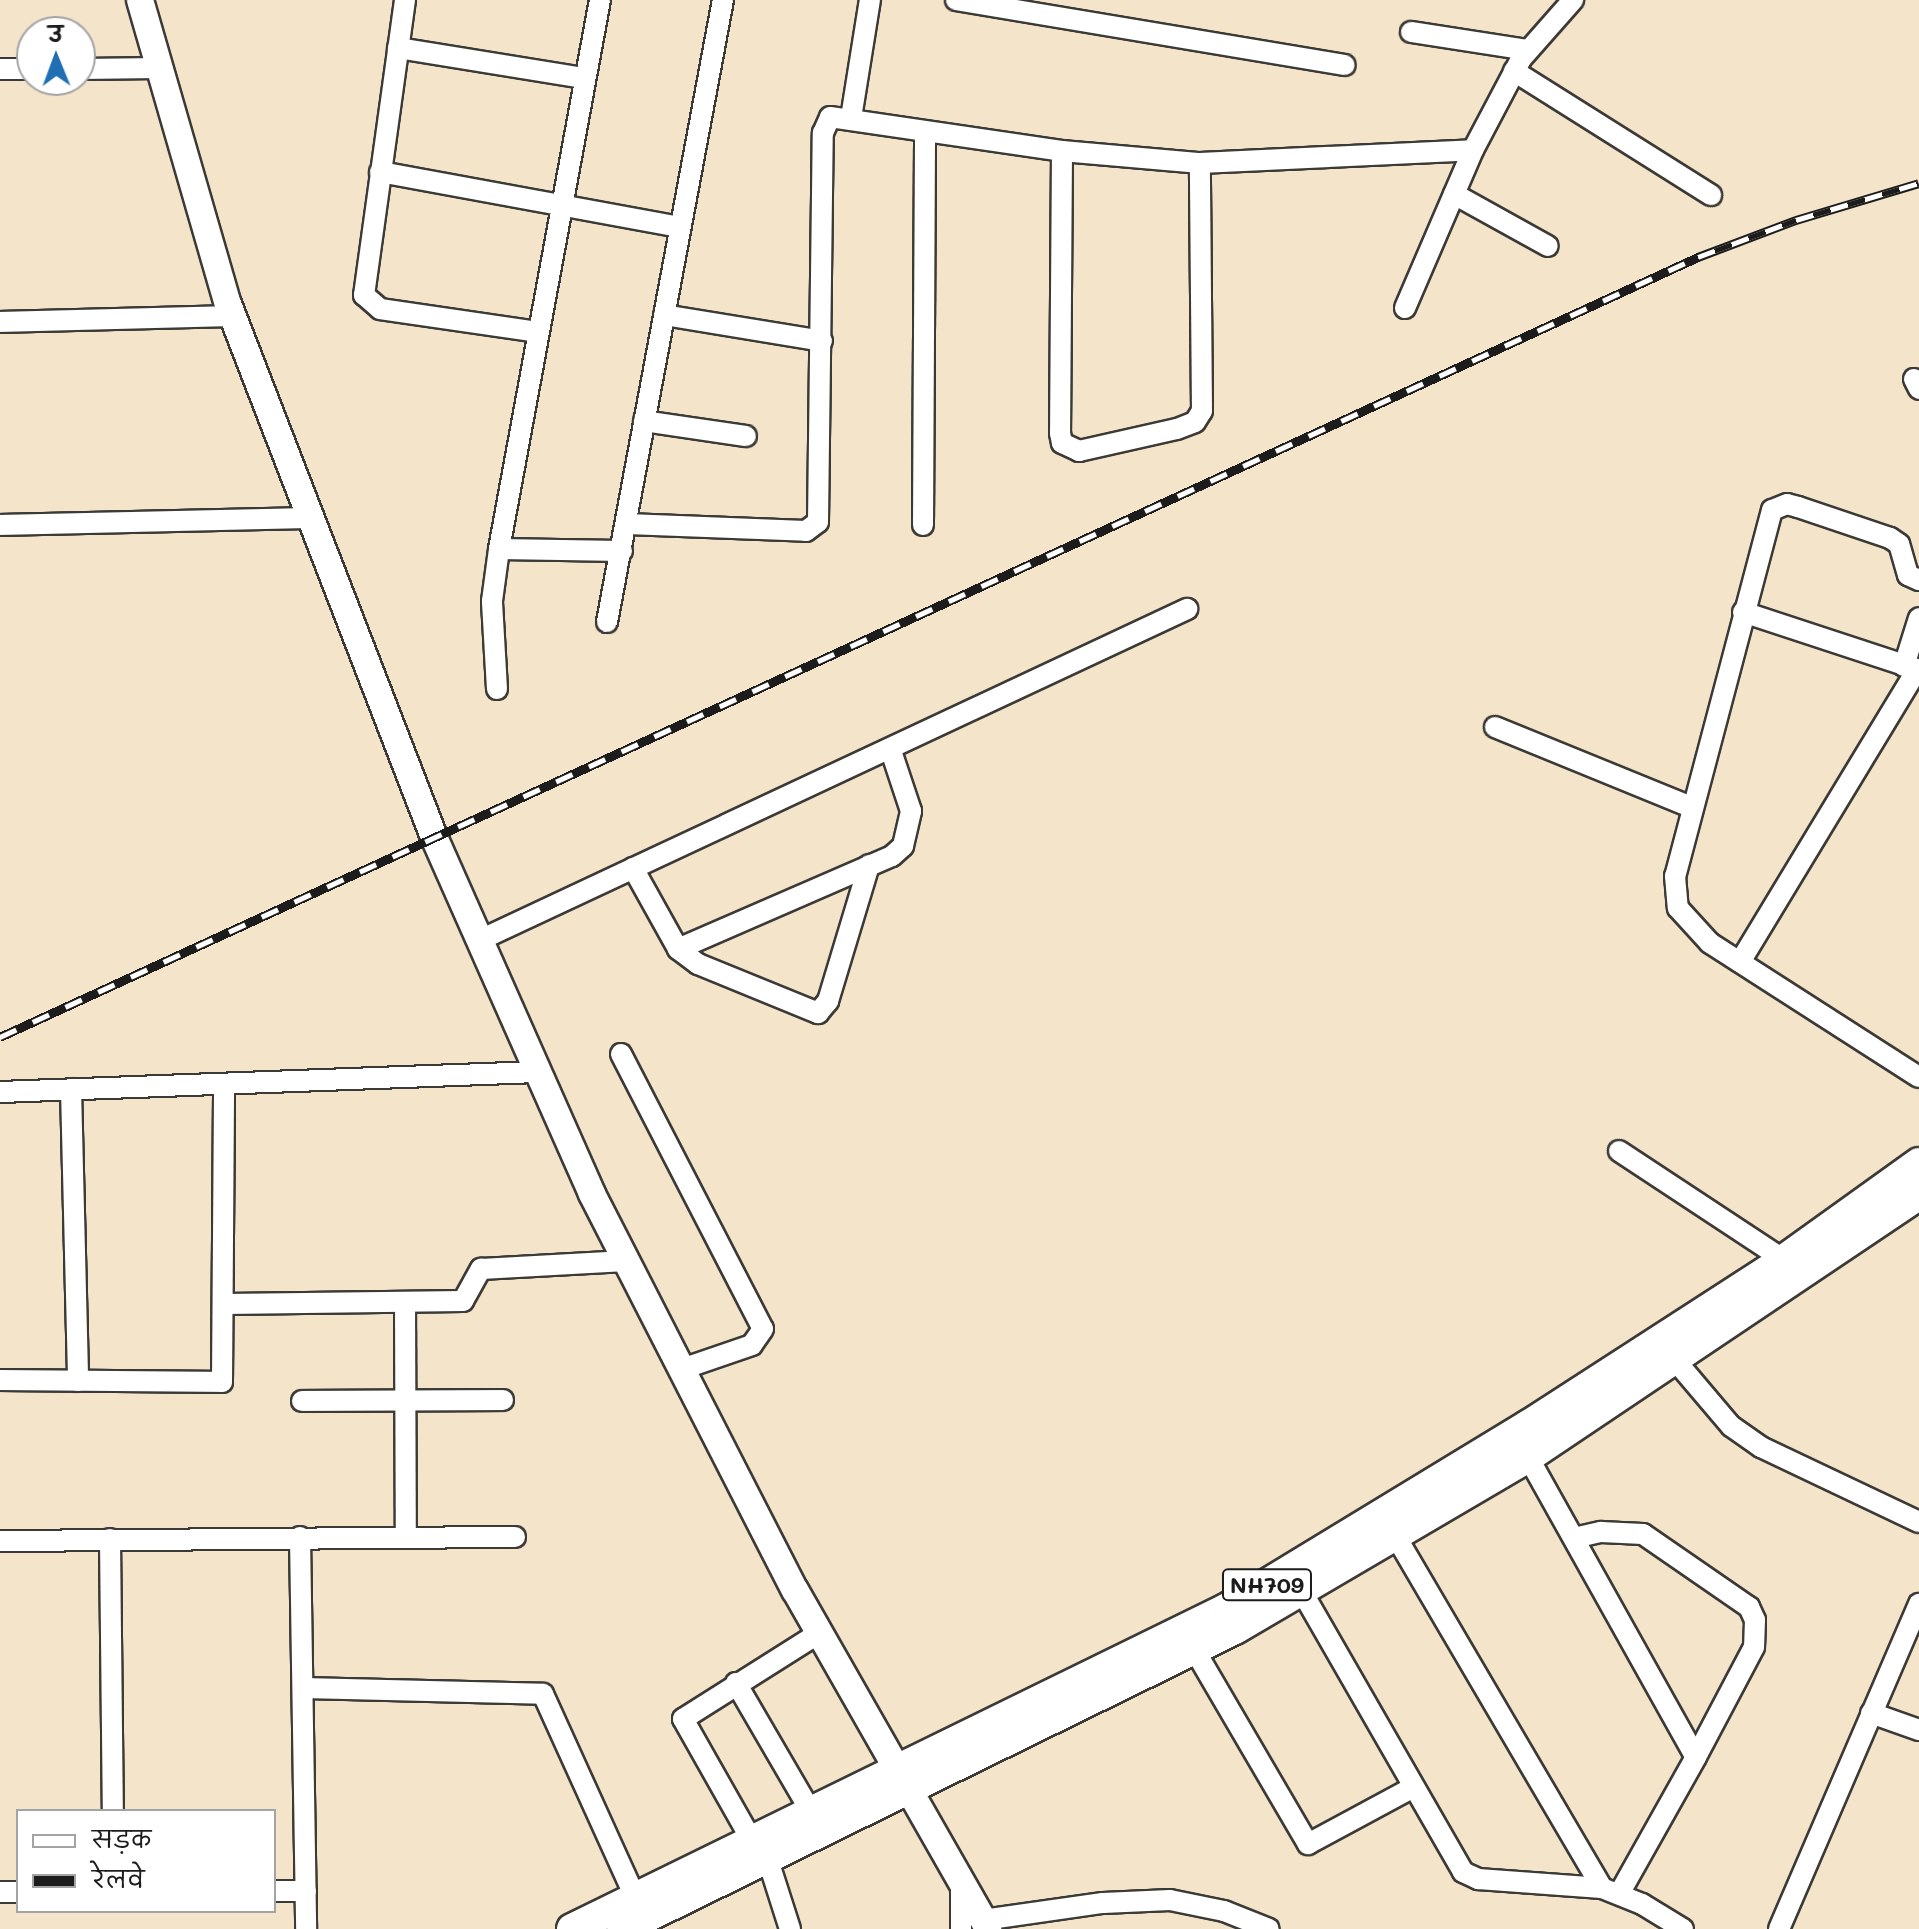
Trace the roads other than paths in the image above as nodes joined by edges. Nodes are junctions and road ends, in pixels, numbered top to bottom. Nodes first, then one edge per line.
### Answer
1 (140, 0) edge
2 (405, 0) edge
3 (600, 0) edge
4 (723, 0) edge
5 (870, 0) edge
6 (956, 0) edge
7 (1573, 0) edge
8 (1030, 6) edge
9 (1411, 32) dead end
10 (398, 48) junction
11 (1527, 50) junction
12 (1345, 65) dead end
13 (159, 68) junction
14 (96, 69) edge
15 (1514, 71) junction
16 (584, 78) junction
17 (851, 118) junction
18 (925, 132) junction
19 (1473, 150) junction
20 (1062, 151) junction
21 (1200, 163) junction
22 (380, 172) junction
23 (1454, 194) junction
24 (1711, 195) dead end
25 (561, 206) junction
26 (680, 227) junction
27 (1548, 246) dead end
28 (1405, 308) dead end
29 (664, 315) junction
30 (233, 316) junction
31 (0, 322) edge
32 (537, 332) junction
33 (822, 341) junction
34 (644, 421) junction
35 (746, 436) dead end
36 (310, 518) junction
37 (627, 524) junction
38 (0, 525) edge
39 (923, 525) dead end
40 (499, 549) junction
41 (622, 551) junction
42 (1919, 580) edge
43 (1187, 609) dead end
44 (1743, 612) junction
45 (1919, 618) edge
46 (607, 622) dead end
47 (1913, 669) edge
48 (497, 689) dead end
49 (1495, 727) dead end
50 (890, 748) junction
51 (1691, 807) junction
52 (869, 865) junction
53 (633, 868) junction
54 (480, 940) junction
55 (678, 949) junction
56 (1740, 962) junction
57 (621, 1054) dead end
58 (538, 1072) junction
59 (1919, 1077) edge
60 (224, 1085) junction
61 (71, 1089) junction
62 (0, 1092) edge
63 (1619, 1151) dead end
64 (1919, 1163) edge
65 (1918, 1198) edge
66 (1784, 1260) junction
67 (626, 1261) junction
68 (405, 1302) junction
69 (225, 1304) junction
70 (1675, 1360) junction
71 (682, 1369) junction
72 (0, 1380) edge
73 (78, 1381) junction
74 (406, 1400) junction
75 (503, 1400) dead end
76 (302, 1401) dead end
77 (1528, 1457) junction
78 (1919, 1522) edge
79 (1395, 1535) junction
80 (300, 1537) junction
81 (515, 1537) dead end
82 (406, 1538) junction
83 (1574, 1538) junction
84 (110, 1539) junction
85 (0, 1541) edge
86 (1301, 1590) junction
87 (1919, 1604) edge
88 (819, 1633) junction
89 (1194, 1649) junction
90 (736, 1683) junction
91 (303, 1688) junction
92 (1871, 1713) junction
93 (1919, 1730) edge
94 (1696, 1757) junction
95 (901, 1778) junction
96 (1412, 1788) junction
97 (113, 1809) edge
98 (810, 1810) junction
99 (759, 1848) junction
100 (276, 1891) edge
101 (306, 1891) junction
102 (1611, 1891) junction
103 (635, 1897) junction
104 (977, 1926) edge
105 (306, 1929) edge
106 (572, 1929) edge
107 (622, 1929) edge
108 (790, 1929) edge
109 (1269, 1929) edge
110 (1683, 1929) edge
111 (1779, 1929) edge

1 - 13 main road
2 - 10 street
3 - 16 street
4 - 26 street
5 - 17 street
6 - 8 street
7 - 11 street
8 - 12 street
9 - 11 street
10 - 16 street
10 - 22 street
11 - 15 street
13 - 14 street
13 - 30 main road
15 - 19 street
15 - 24 street
16 - 25 street
17 - 18 street
17 - 33 street
18 - 20 street
18 - 39 street
19 - 21 street
19 - 23 street
20 - 21 street
20 - 21 street
22 - 25 street
22 - 32 street
23 - 27 street
23 - 28 street
25 - 26 street
25 - 32 street
26 - 29 street
29 - 33 street
29 - 34 street
30 - 31 street
30 - 36 main road
32 - 40 street
33 - 37 street
34 - 35 street
34 - 37 street
36 - 38 street
36 - 54 main road
37 - 41 street
40 - 41 street
40 - 48 street
41 - 46 street
42 - 44 street
43 - 50 street
44 - 47 street
44 - 51 street
45 - 47 street
47 - 56 street
49 - 51 street
50 - 52 street
50 - 53 street
51 - 56 street
52 - 55 street
52 - 55 street
53 - 54 street
53 - 55 street
54 - 58 main road
56 - 59 street
57 - 71 street
58 - 60 street
58 - 67 main road
60 - 61 street
60 - 69 street
61 - 62 street
61 - 73 street
63 - 66 street
64 - 66 highway, NH709
65 - 70 highway, NH709
66 - 95 highway, NH709
67 - 68 street
67 - 71 main road
68 - 69 street
68 - 74 street
69 - 73 street
70 - 77 highway, NH709
70 - 78 street
71 - 88 main road
72 - 73 street
74 - 75 street
74 - 76 street
74 - 82 street
77 - 79 highway, NH709
77 - 83 street
79 - 86 highway, NH709
79 - 102 street
80 - 82 street
80 - 84 street
80 - 91 street
81 - 82 street
83 - 94 street
83 - 94 street
84 - 85 street
84 - 97 street
86 - 89 highway, NH709
86 - 96 street
87 - 92 street
88 - 90 street
88 - 95 main road
89 - 95 highway, NH709
89 - 96 street
90 - 98 street
90 - 99 street
91 - 101 street
91 - 103 street
92 - 93 street
92 - 111 street
94 - 102 street
95 - 98 highway, NH709
95 - 99 highway, NH709
95 - 104 main road
96 - 102 street
98 - 99 highway, NH709
99 - 103 highway, NH709
99 - 107 highway, NH709
99 - 108 street
100 - 101 street
101 - 105 street
102 - 110 street
103 - 106 highway, NH709
104 - 109 street

